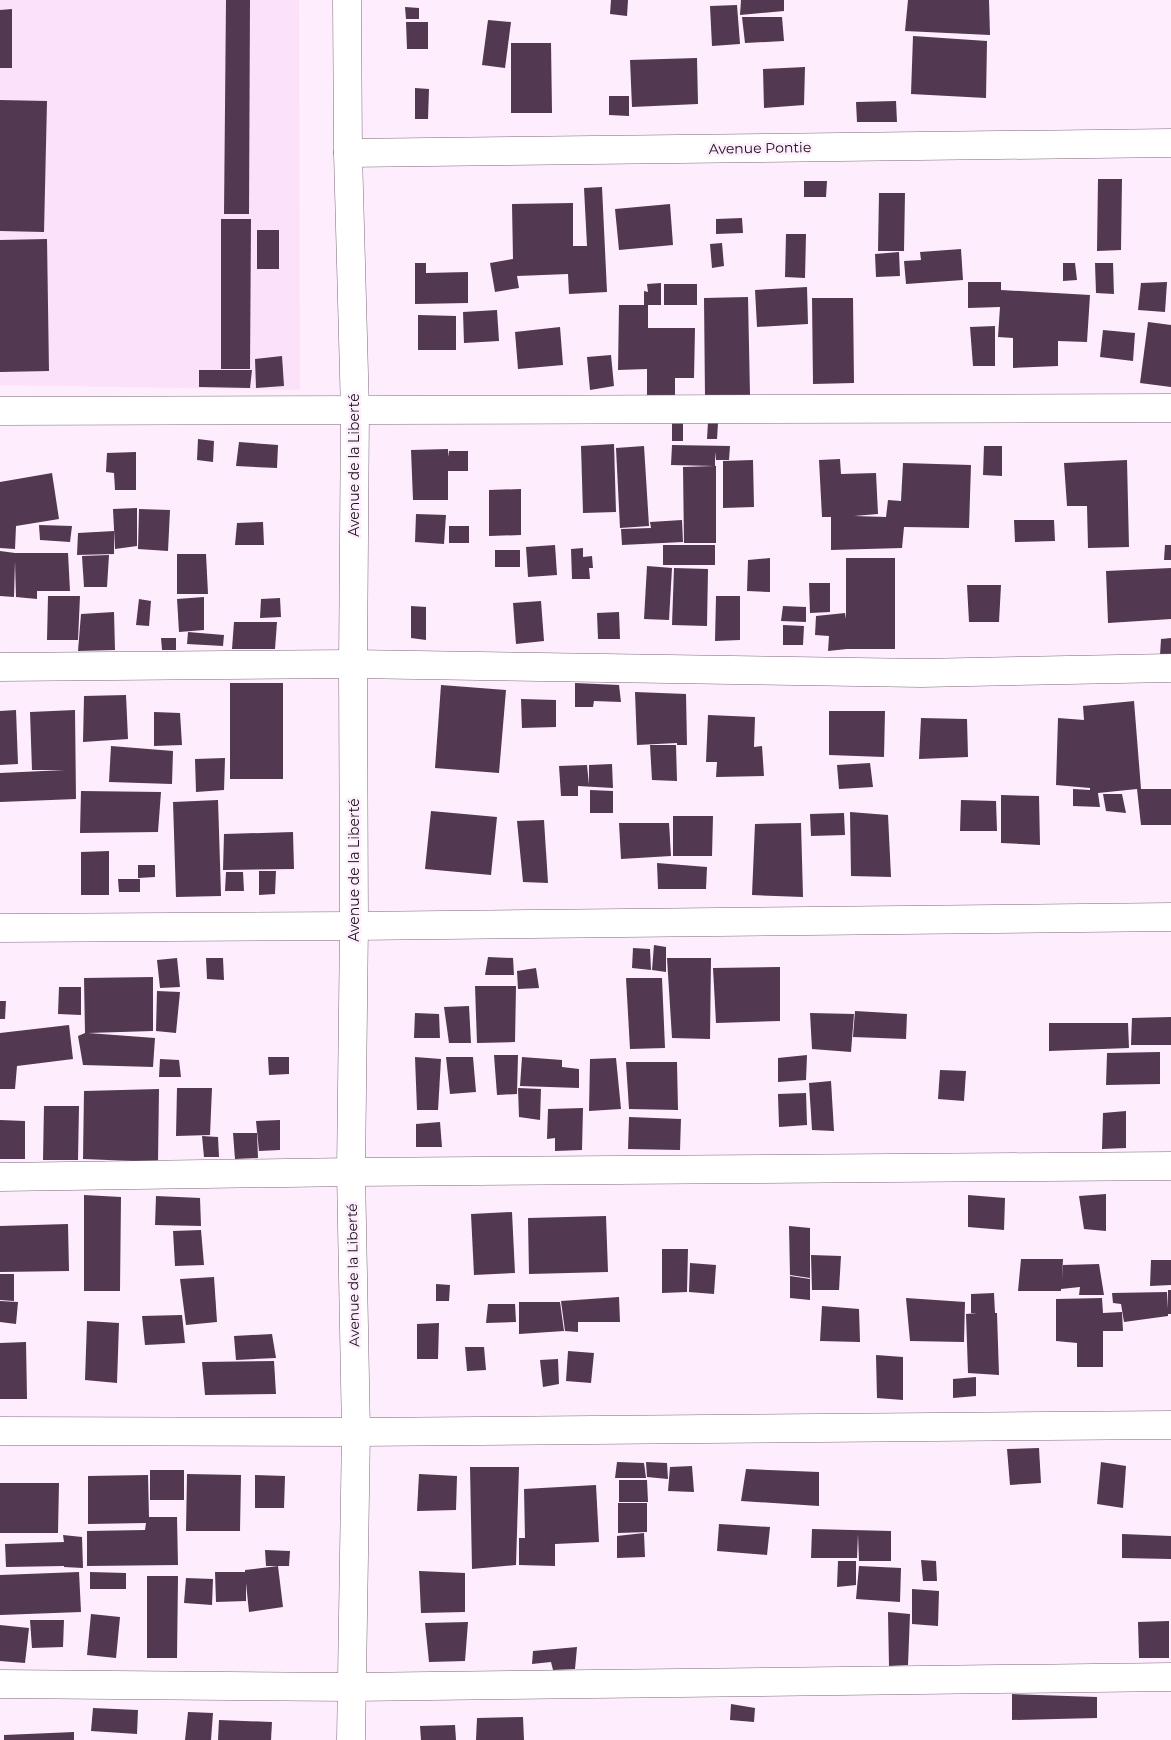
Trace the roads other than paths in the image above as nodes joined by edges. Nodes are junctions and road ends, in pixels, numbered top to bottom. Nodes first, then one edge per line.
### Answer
1 (347, 0) edge
2 (1171, 143) edge
3 (348, 153) junction
4 (1171, 408) edge
5 (0, 411) edge
6 (355, 411) junction
7 (353, 664) junction
8 (0, 667) edge
9 (1171, 668) edge
10 (1171, 917) edge
11 (354, 926) junction
12 (0, 928) edge
13 (1171, 1166) edge
14 (351, 1172) junction
15 (0, 1177) edge
16 (1171, 1425) edge
17 (0, 1431) edge
18 (356, 1432) junction
19 (1171, 1677) edge
20 (0, 1684) edge
21 (351, 1687) junction
22 (352, 1740) edge

1 - 3 street, Avenue de la Liberté
2 - 3 street, Avenue Pontie
3 - 6 street, Avenue de la Liberté
4 - 6 street
5 - 6 street
6 - 7 street, Avenue de la Liberté
7 - 8 street
7 - 9 street
7 - 11 street, Avenue de la Liberté
10 - 11 street
11 - 12 street
11 - 14 street, Avenue de la Liberté
13 - 14 street
14 - 15 street
14 - 18 street, Avenue de la Liberté
16 - 18 street
17 - 18 street
18 - 21 street, Avenue de la Liberté
19 - 21 street
20 - 21 street
21 - 22 street, Avenue de la Liberté

